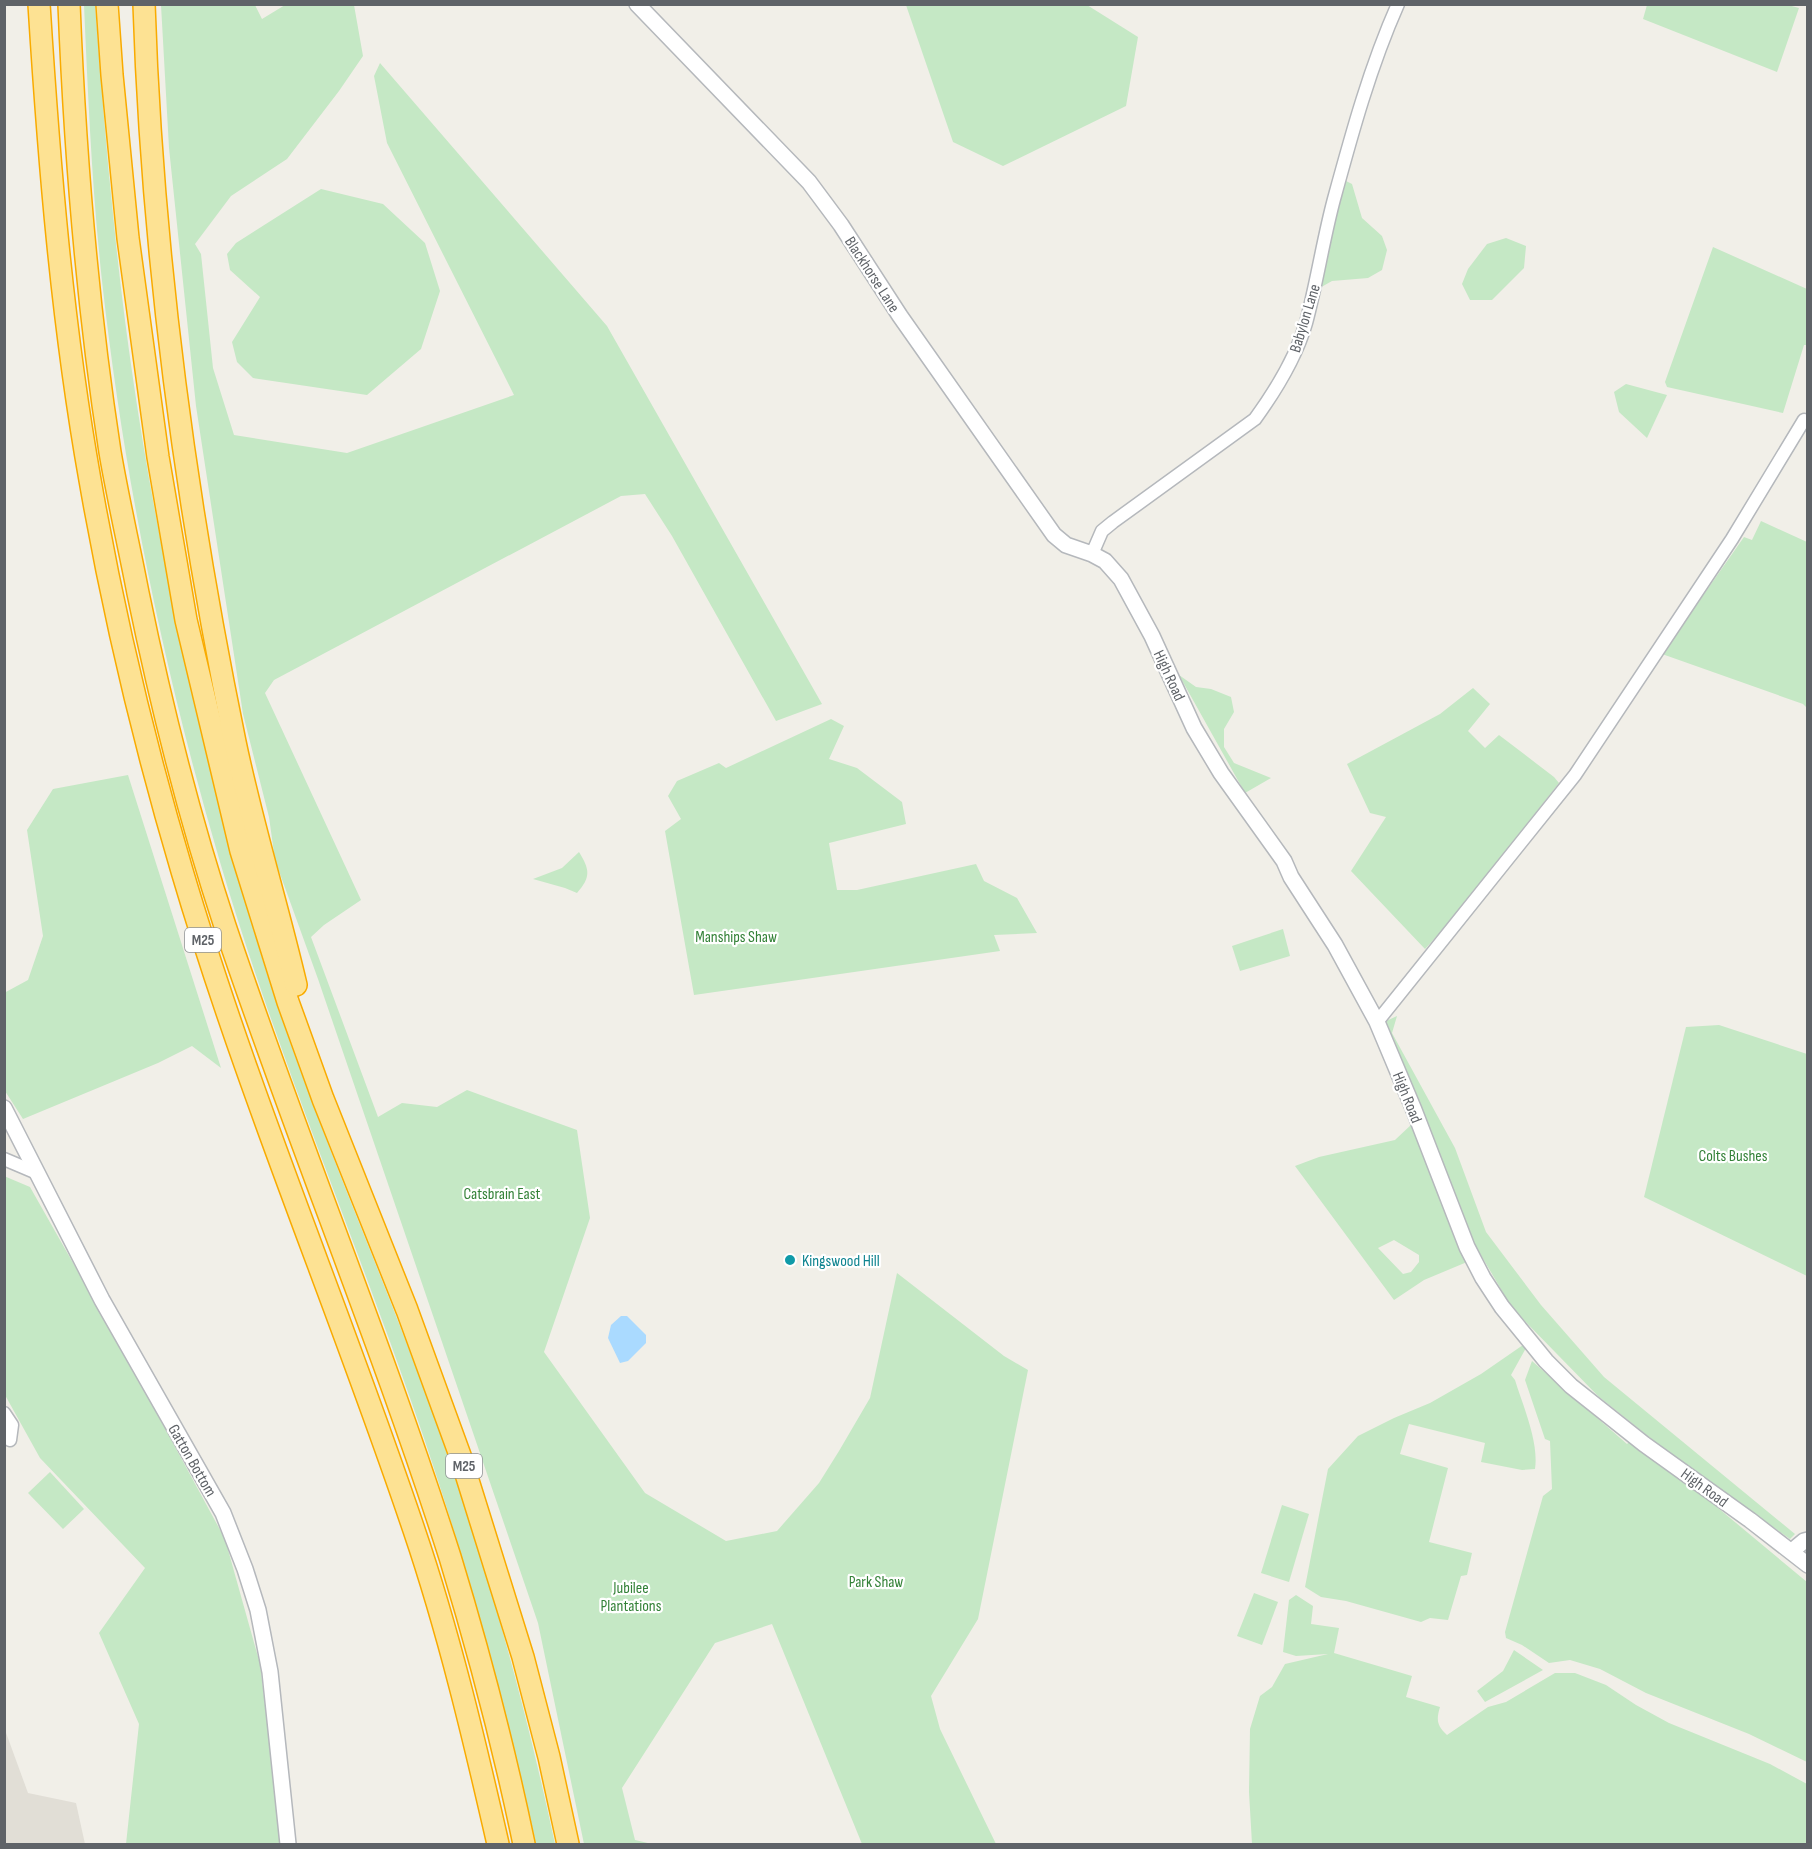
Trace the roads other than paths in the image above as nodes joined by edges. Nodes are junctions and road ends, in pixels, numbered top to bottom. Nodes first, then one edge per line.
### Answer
1 (39, 4) edge
2 (69, 4) edge
3 (107, 4) edge
4 (144, 4) edge
5 (637, 4) edge
6 (1398, 4) edge
7 (1803, 419) edge
8 (1092, 554) junction
9 (1377, 1022) junction
10 (323, 1099) junction
11 (4, 1108) edge
12 (4, 1159) edge
13 (37, 1173) junction
14 (4, 1413) edge
15 (10, 1440) dead end
16 (1808, 1540) edge
17 (1792, 1551) junction
18 (1808, 1565) edge
19 (288, 1845) edge
20 (498, 1845) edge
21 (524, 1845) edge
22 (568, 1845) edge

1 - 20 highway, M25
2 - 21 highway, M25
3 - 10 highway, M25
4 - 10 highway, M25
5 - 8 street, Blackhorse Lane
6 - 8 street, Babylon Lane
7 - 9 street
8 - 9 street, High Road
9 - 17 street, High Road
10 - 22 highway, M25
11 - 13 street, Gatton Bottom
12 - 13 street
13 - 19 street, Gatton Bottom
14 - 15 street
16 - 17 street
17 - 18 street, High Road

